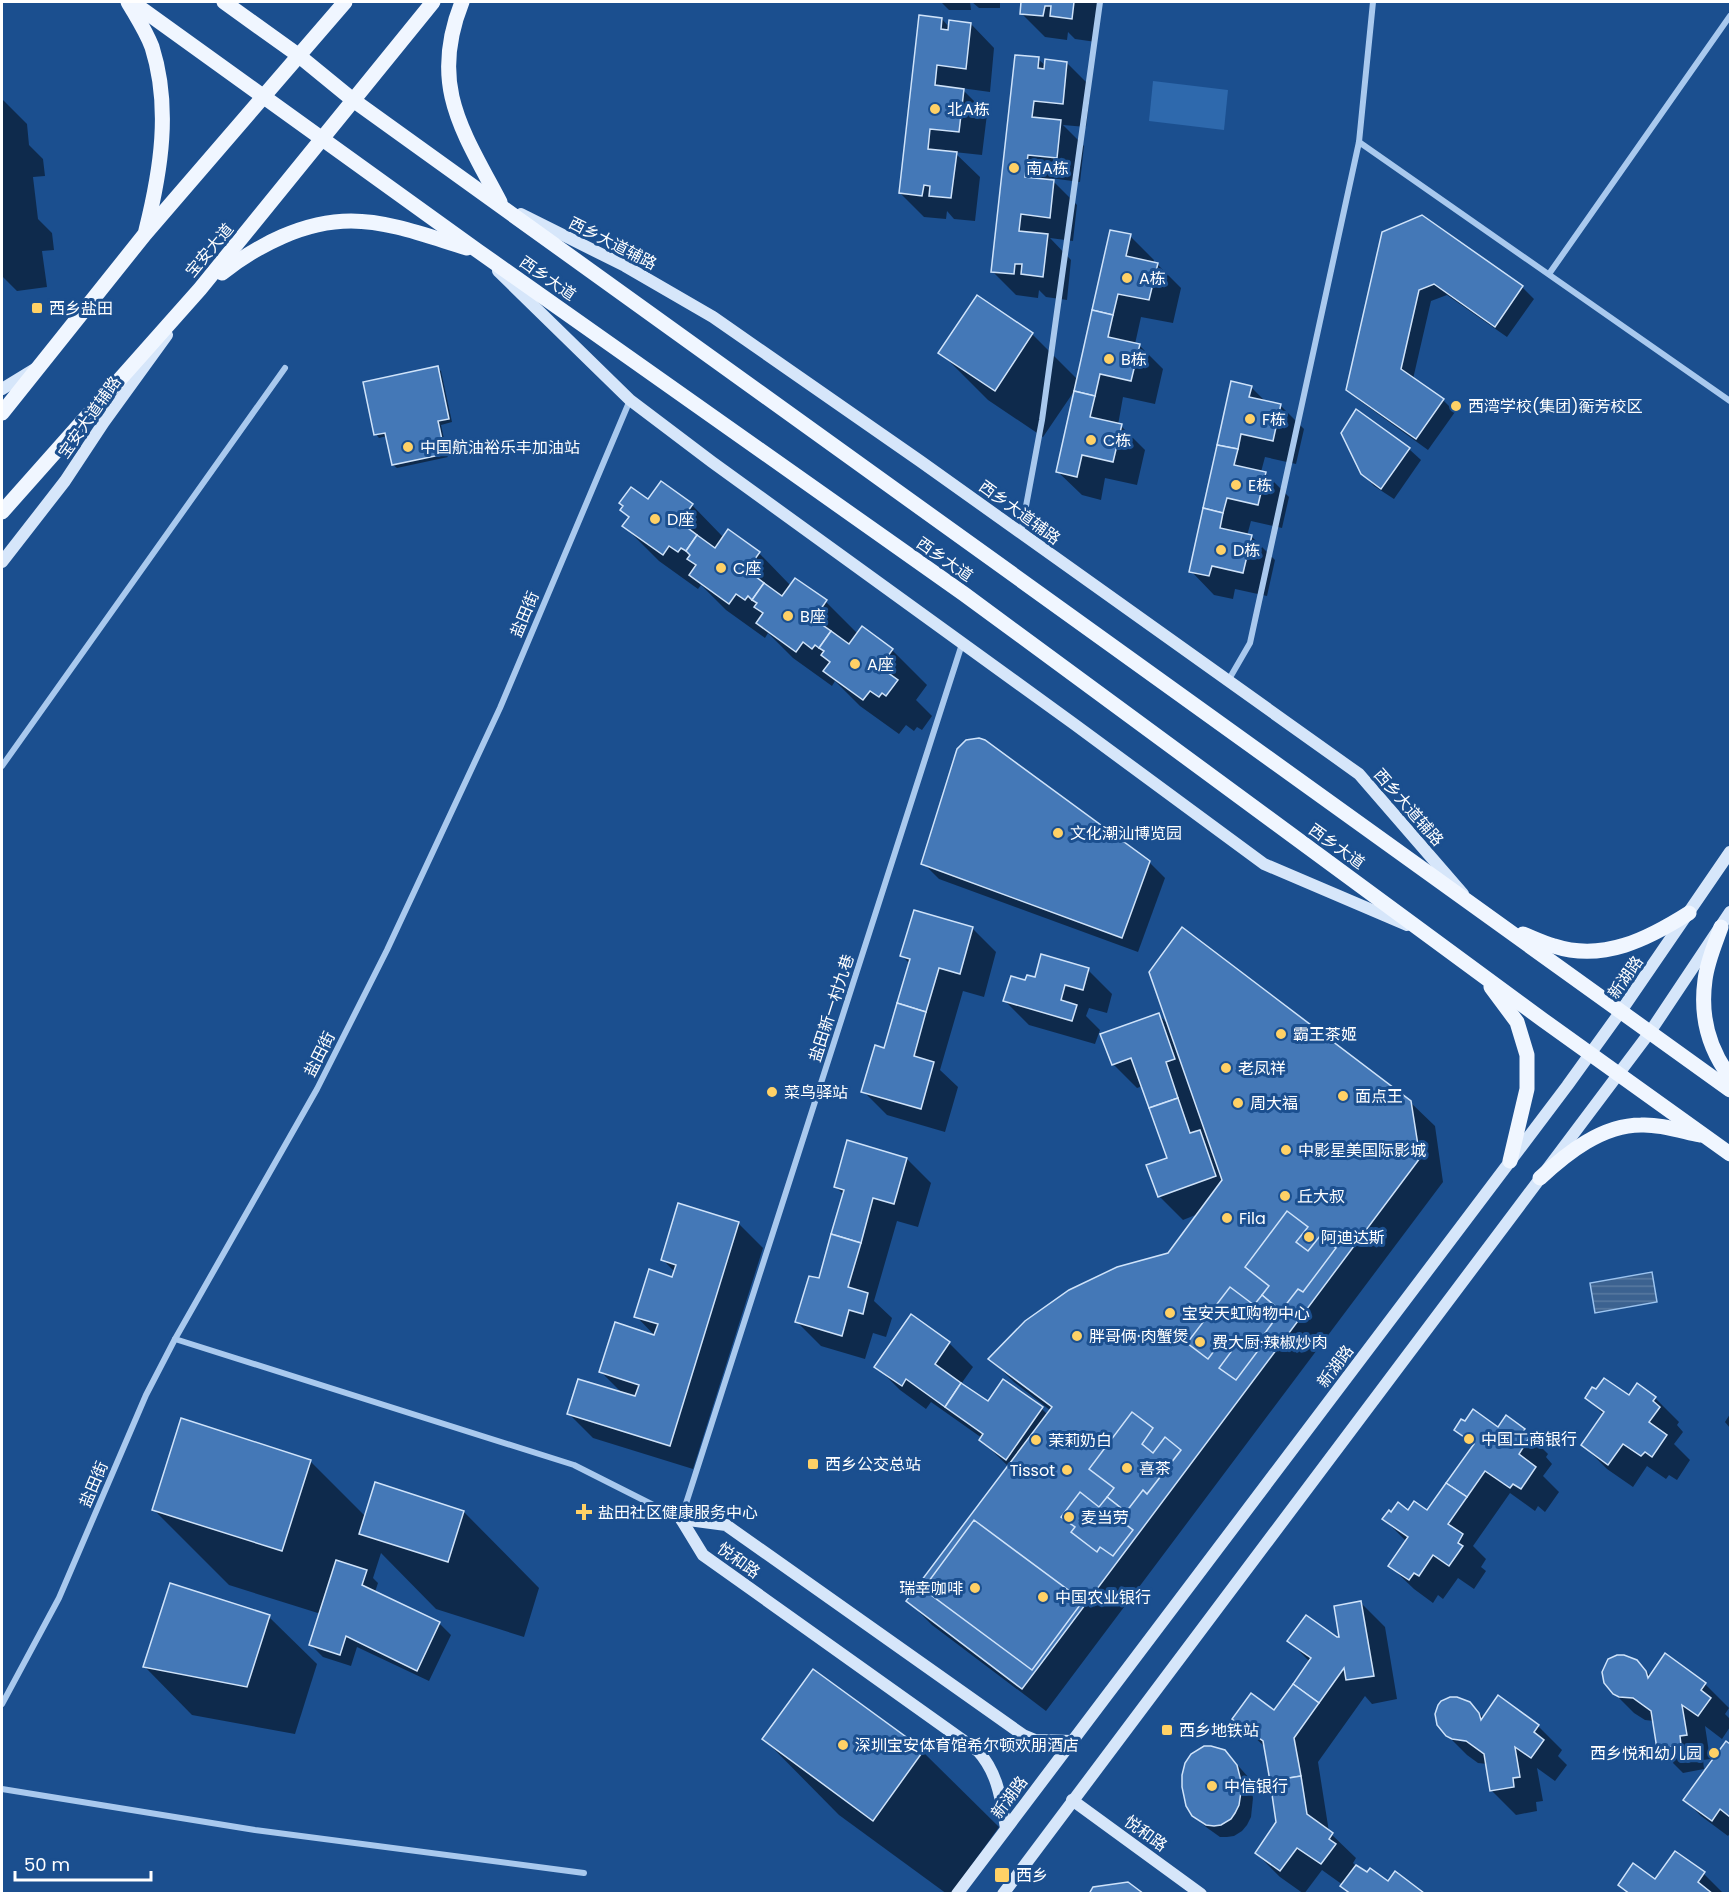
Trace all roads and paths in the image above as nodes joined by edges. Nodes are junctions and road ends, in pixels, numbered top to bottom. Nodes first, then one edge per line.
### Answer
1 (128, 2) edge
2 (132, 2) edge
3 (224, 2) edge
4 (345, 2) edge
5 (433, 2) edge
6 (462, 2) edge
7 (1100, 2) edge
8 (1373, 2) edge
9 (1731, 16) edge
10 (298, 56) junction
11 (264, 98) junction
12 (353, 100) junction
13 (322, 140) junction
14 (1359, 142) junction
15 (501, 204) junction
16 (145, 234) junction
17 (478, 251) junction
18 (1549, 274) junction
19 (200, 289) junction
20 (38, 367) junction
21 (285, 368) dead end
22 (2, 389) edge
23 (630, 400) junction
24 (1731, 401) edge
25 (2, 413) edge
26 (2, 512) edge
27 (1021, 533) junction
28 (2, 562) edge
29 (962, 643) junction
30 (1228, 681) junction
31 (2, 766) edge
32 (1731, 852) edge
33 (1474, 906) junction
34 (1731, 912) edge
35 (1689, 913) junction
36 (1502, 926) junction
37 (1721, 927) junction
38 (1427, 934) junction
39 (1480, 973) junction
40 (1621, 1011) junction
41 (1650, 1032) junction
42 (1590, 1054) junction
43 (1618, 1074) junction
44 (1731, 1077) edge
45 (1731, 1090) edge
46 (1706, 1136) junction
47 (1729, 1153) edge
48 (1510, 1161) junction
49 (1540, 1178) junction
50 (175, 1339) junction
51 (681, 1519) junction
52 (2, 1704) edge
53 (1072, 1741) junction
54 (2, 1789) edge
55 (1072, 1800) junction
56 (1006, 1828) junction
57 (584, 1873) dead end
58 (957, 1893) edge
59 (1003, 1893) edge
60 (1201, 1893) edge

1 - 16 main road
2 - 11 main road, 西乡大道
3 - 10 main road, 西乡大道
4 - 10 main road
5 - 12 main road, 宝安大道
6 - 15 main road
7 - 27 street
8 - 14 street
9 - 18 street
10 - 11 main road
10 - 12 main road, 西乡大道
11 - 13 main road, 西乡大道
11 - 16 main road
12 - 13 main road, 宝安大道
12 - 15 main road, 西乡大道
13 - 17 main road, 西乡大道
13 - 19 main road, 宝安大道
14 - 18 street
14 - 30 street
15 - 27 street, 西乡大道辅路
15 - 33 main road, 西乡大道
16 - 20 main road
17 - 19 main road
17 - 23 street
17 - 38 main road, 西乡大道
18 - 24 street
19 - 26 main road, 宝安大道
19 - 28 street, 宝安大道辅路
20 - 22 street
20 - 25 main road
21 - 31 street
23 - 29 street
23 - 50 street, 盐田街
27 - 30 street, 西乡大道辅路
29 - 38 street
29 - 51 street, 盐田新一村九巷
30 - 33 street, 西乡大道辅路
32 - 35 street, 新湖路
33 - 36 main road, 西乡大道
34 - 37 street
35 - 36 main road
35 - 40 street, 新湖路
36 - 40 main road, 西乡大道
37 - 41 street
37 - 44 main road
38 - 39 main road, 西乡大道
39 - 42 main road, 西乡大道
39 - 48 main road
40 - 41 main road, 西乡大道
40 - 42 street, 新湖路
41 - 43 street
41 - 45 main road, 西乡大道
42 - 43 main road, 西乡大道
42 - 48 street, 新湖路
43 - 46 main road, 西乡大道
43 - 49 street
46 - 47 main road, 西乡大道
46 - 49 main road
48 - 53 street, 新湖路
49 - 55 street
50 - 51 street
50 - 52 street, 盐田街
51 - 53 street, 悦和路
51 - 56 street, 悦和路
53 - 56 street, 新湖路
54 - 57 street
55 - 59 street
55 - 60 street, 悦和路
56 - 58 street, 新湖路

